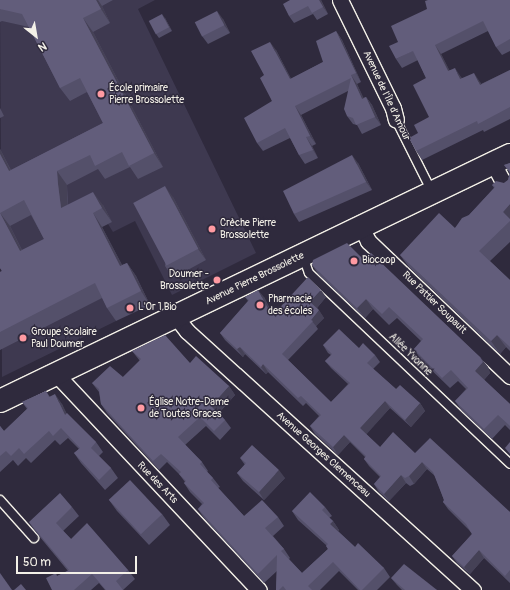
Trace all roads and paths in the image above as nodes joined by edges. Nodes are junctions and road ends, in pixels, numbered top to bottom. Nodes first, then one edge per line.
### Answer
1 (340, 0) edge
2 (396, 120) joint
3 (501, 159) edge
4 (510, 187) edge
5 (433, 193) junction
6 (361, 227) junction
7 (303, 256) junction
8 (176, 318) junction
9 (56, 374) junction
10 (510, 376) edge
11 (0, 401) edge
12 (510, 464) edge
13 (0, 500) edge
14 (34, 538) edge
15 (259, 590) edge
16 (473, 590) edge

1 - 2 street, Avenue de l'Île d'Amour
2 - 5 lane, Avenue de l'Île d'Amour
3 - 4 street
3 - 5 main road, Avenue Pierre Brossolette
5 - 6 main road, Avenue Pierre Brossolette
6 - 7 main road, Avenue Pierre Brossolette
6 - 10 street, Rue Pattier Soupault
7 - 8 main road, Avenue Pierre Brossolette
7 - 12 lane, Allée Yvonne
8 - 9 main road, Avenue Pierre Brossolette
8 - 16 street, Avenue Georges Clemenceau
9 - 11 main road, Avenue Pierre Brossolette
9 - 15 street, Rue des Arts
13 - 14 lane

